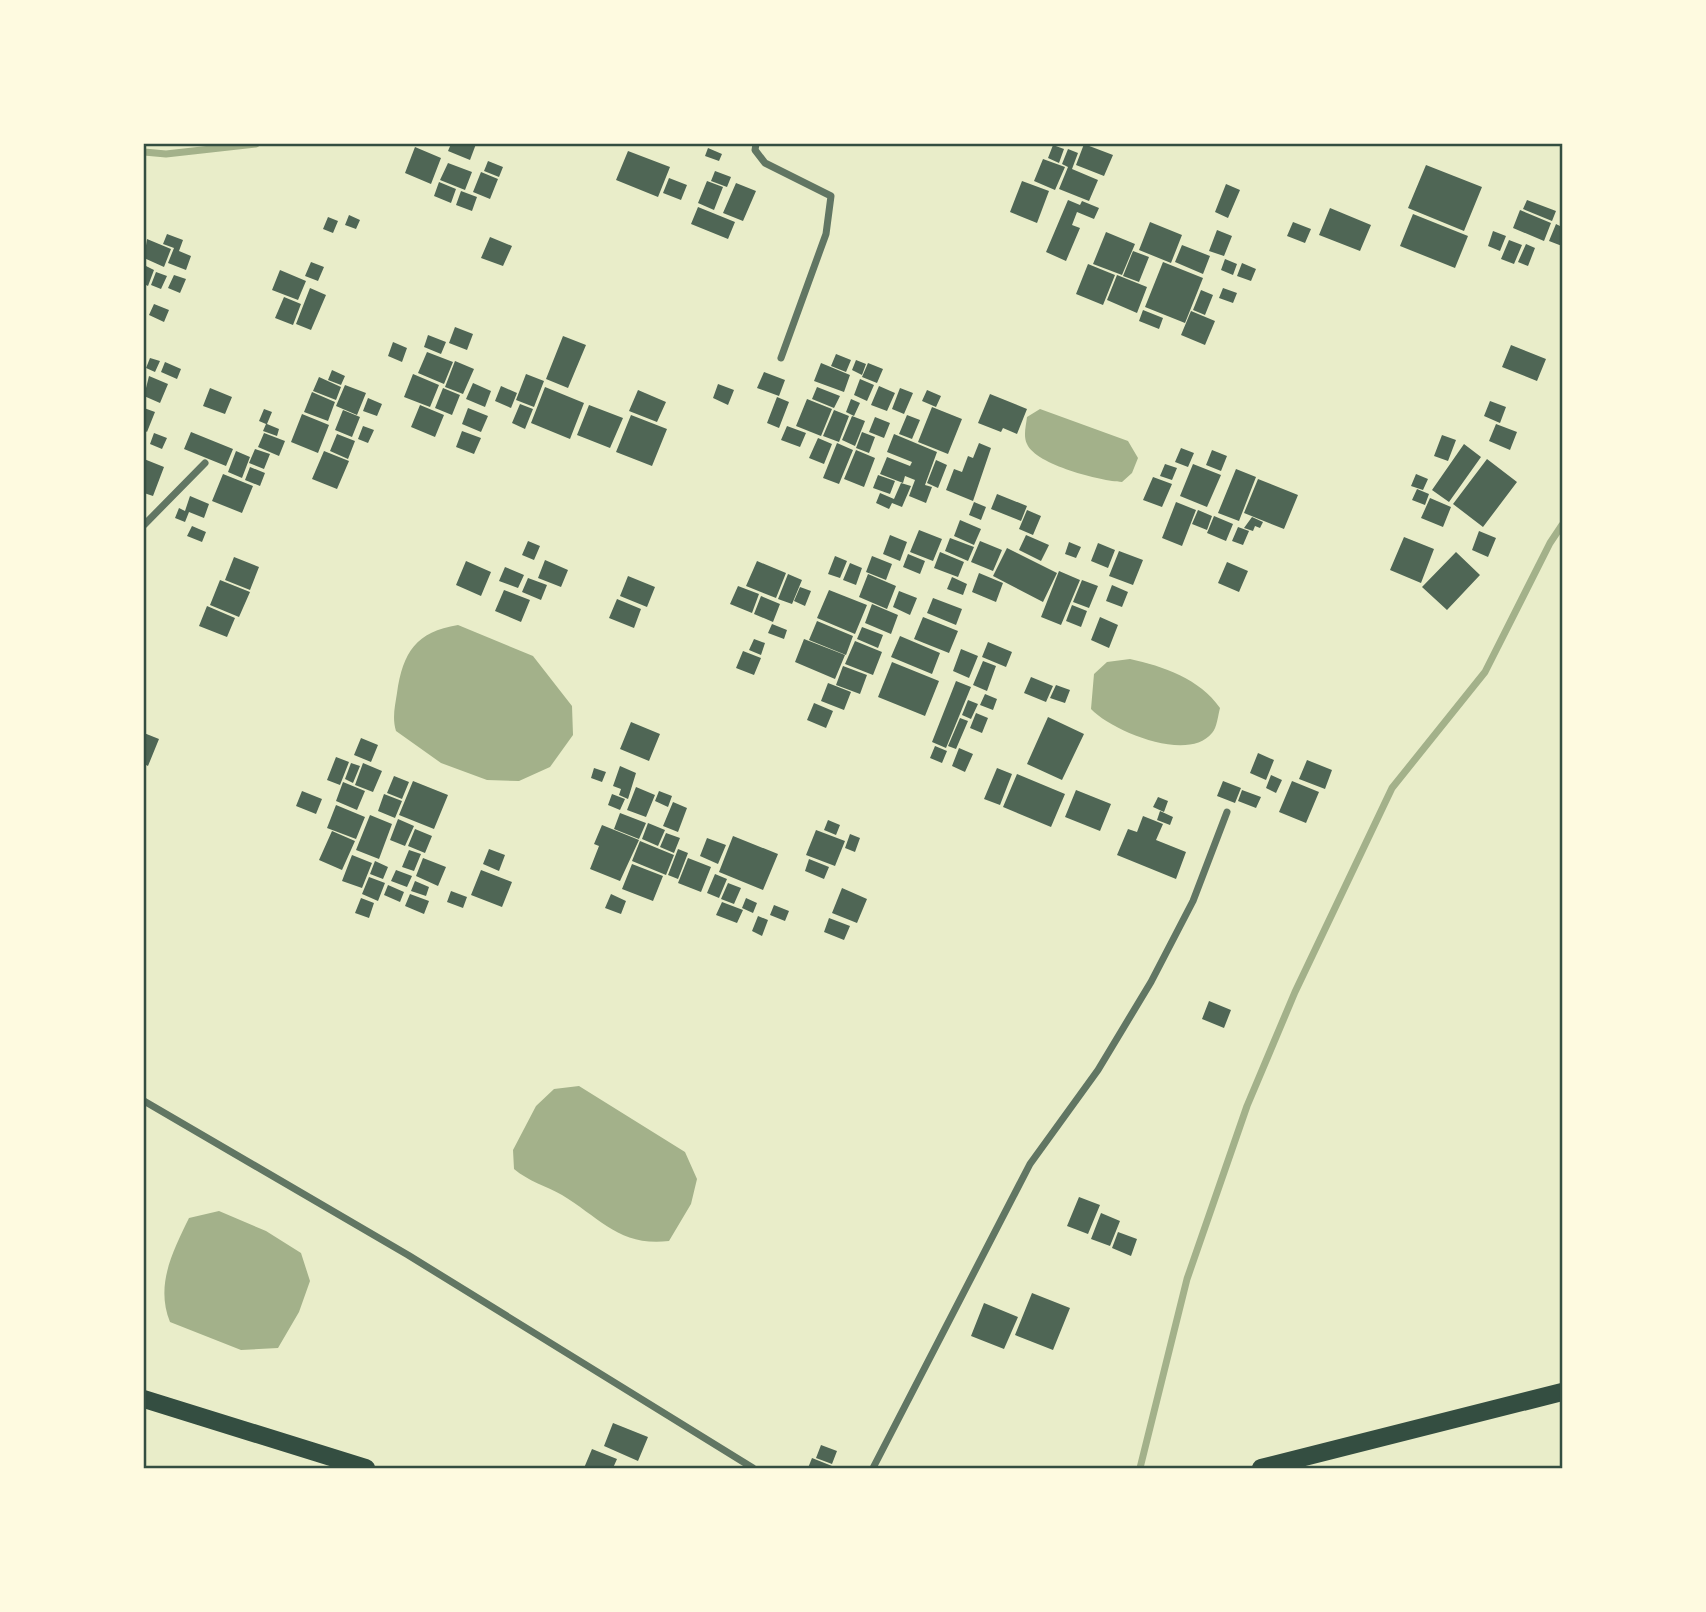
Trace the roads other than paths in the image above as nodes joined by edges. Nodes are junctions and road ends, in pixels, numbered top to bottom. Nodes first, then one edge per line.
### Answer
1 (756, 144) edge
2 (781, 358) dead end
3 (205, 463) dead end
4 (144, 525) edge
5 (1227, 812) dead end
6 (144, 1101) edge
7 (1563, 1392) edge
8 (144, 1399) edge
9 (366, 1468) edge
10 (753, 1468) edge
11 (873, 1468) edge
12 (1261, 1468) edge

1 - 2 street
3 - 4 street
5 - 11 street
6 - 10 street
7 - 12 main road
8 - 9 main road

